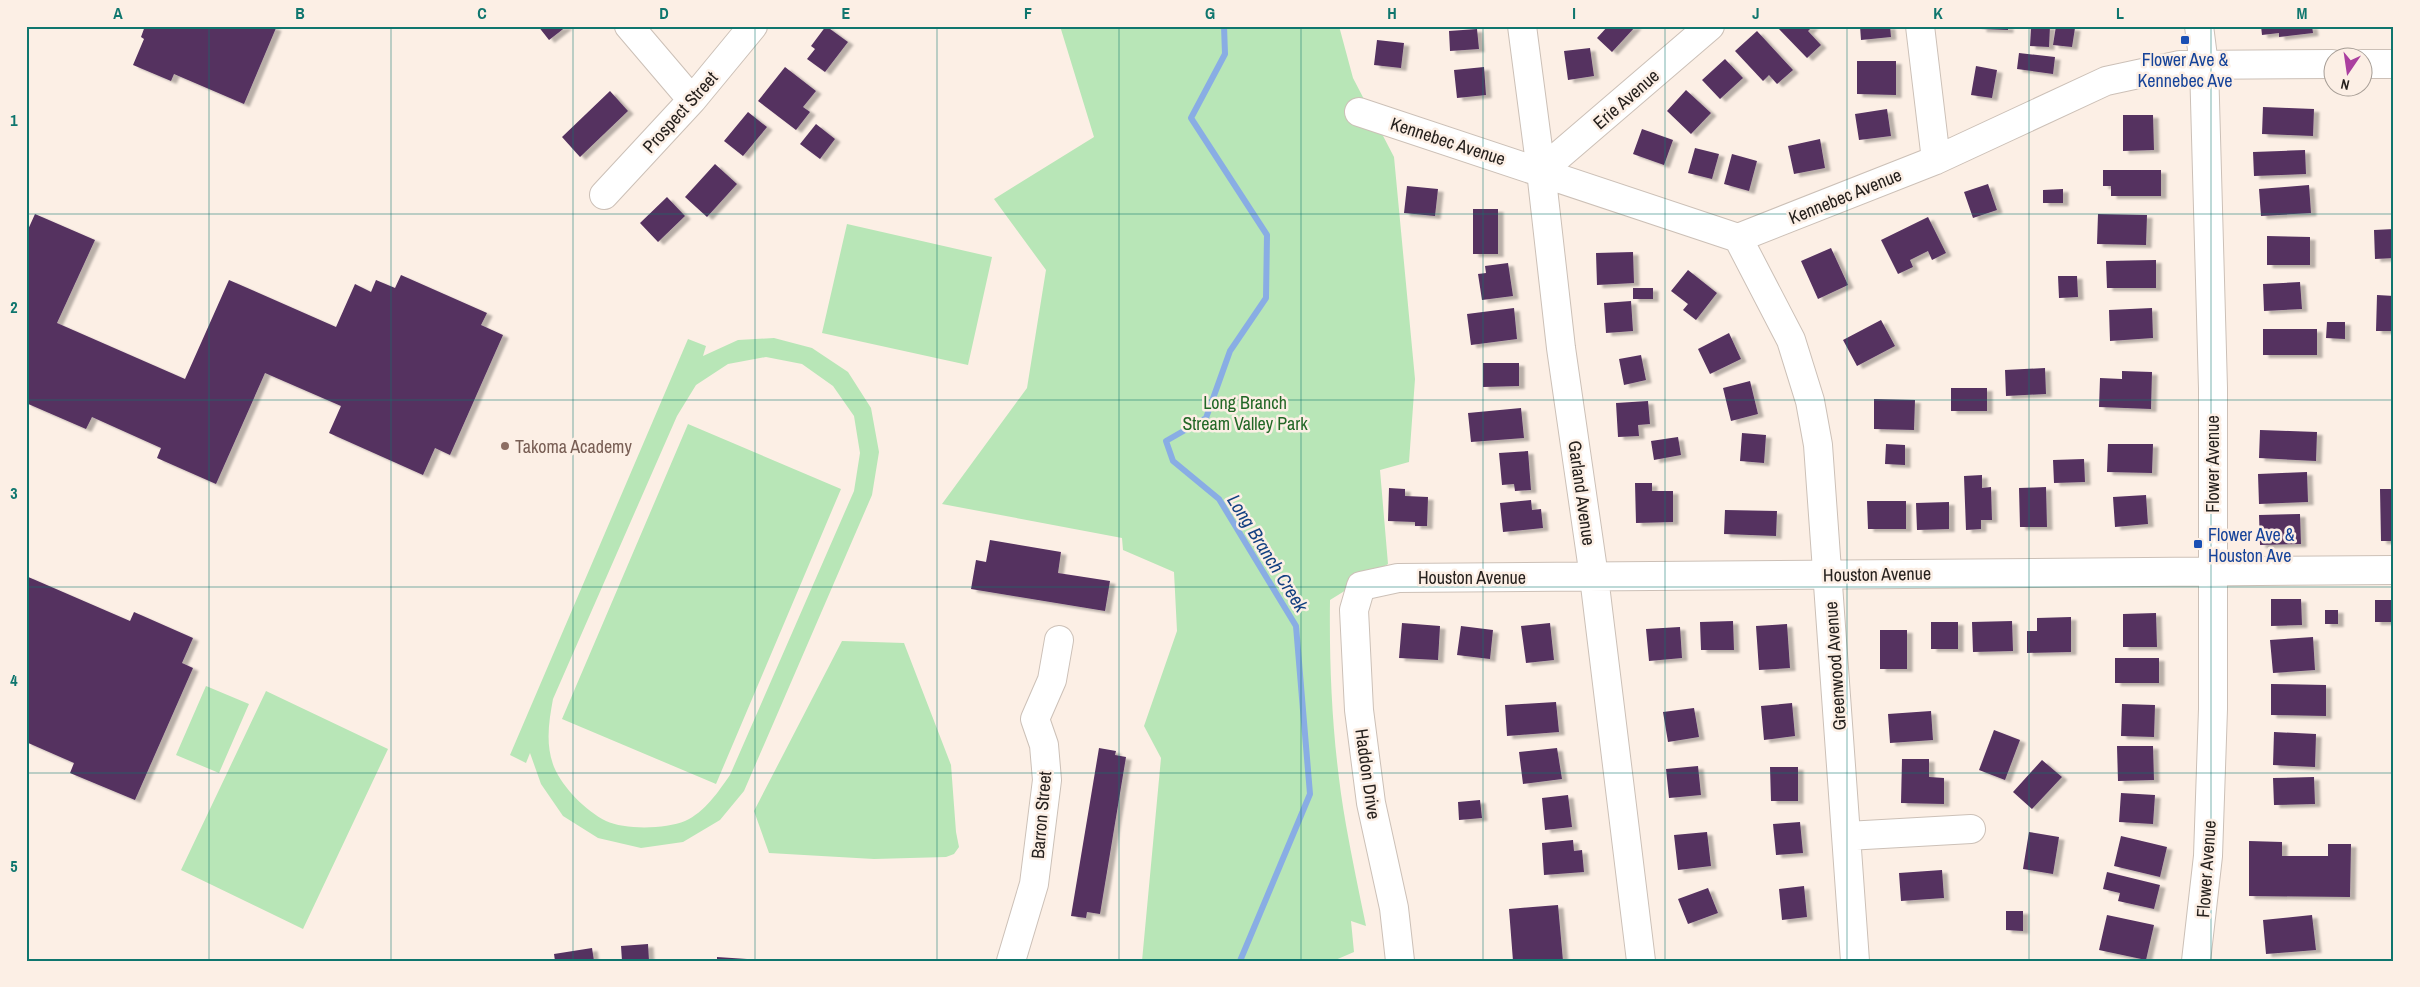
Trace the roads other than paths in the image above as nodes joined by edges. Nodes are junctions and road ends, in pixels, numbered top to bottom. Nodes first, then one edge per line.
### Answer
1 (629, 26) edge
2 (753, 26) edge
3 (1522, 26) edge
4 (1710, 26) edge
5 (1920, 26) edge
6 (2199, 26) edge
7 (2322, 64) edge
8 (2372, 64) edge
9 (2394, 64) edge
10 (2204, 65) junction
11 (692, 100) junction
12 (1359, 112) dead end
13 (1936, 160) junction
14 (1541, 171) junction
15 (604, 195) dead end
16 (1738, 238) junction
17 (2212, 570) junction
18 (2394, 570) edge
19 (1828, 574) junction
20 (1594, 577) junction
21 (1361, 586) joint
22 (1059, 640) dead end
23 (1971, 828) dead end
24 (1847, 836) junction
25 (1011, 961) edge
26 (1400, 961) edge
27 (1641, 961) edge
28 (1855, 961) edge
29 (2196, 961) edge

1 - 11 street
2 - 11 street, Prospect Street
3 - 14 street, Garland Avenue
4 - 14 street, Erie Avenue
5 - 13 street
6 - 10 street, Flower Avenue
7 - 10 street, Kennebec Avenue
8 - 9 street
10 - 13 street, Kennebec Avenue
10 - 17 street, Flower Avenue
11 - 15 street, Prospect Street
12 - 14 street, Kennebec Avenue
13 - 16 street, Kennebec Avenue
14 - 16 street, Kennebec Avenue
14 - 20 street, Garland Avenue
16 - 19 street, Greenwood Avenue
17 - 18 street, Houston Avenue
17 - 19 street, Houston Avenue
17 - 29 street, Flower Avenue
19 - 20 street, Houston Avenue
19 - 24 street, Greenwood Avenue
20 - 21 street, Houston Avenue
20 - 27 street, Garland Avenue
21 - 26 street, Haddon Drive
22 - 25 street, Barron Street
23 - 24 street
24 - 28 street, Greenwood Avenue

